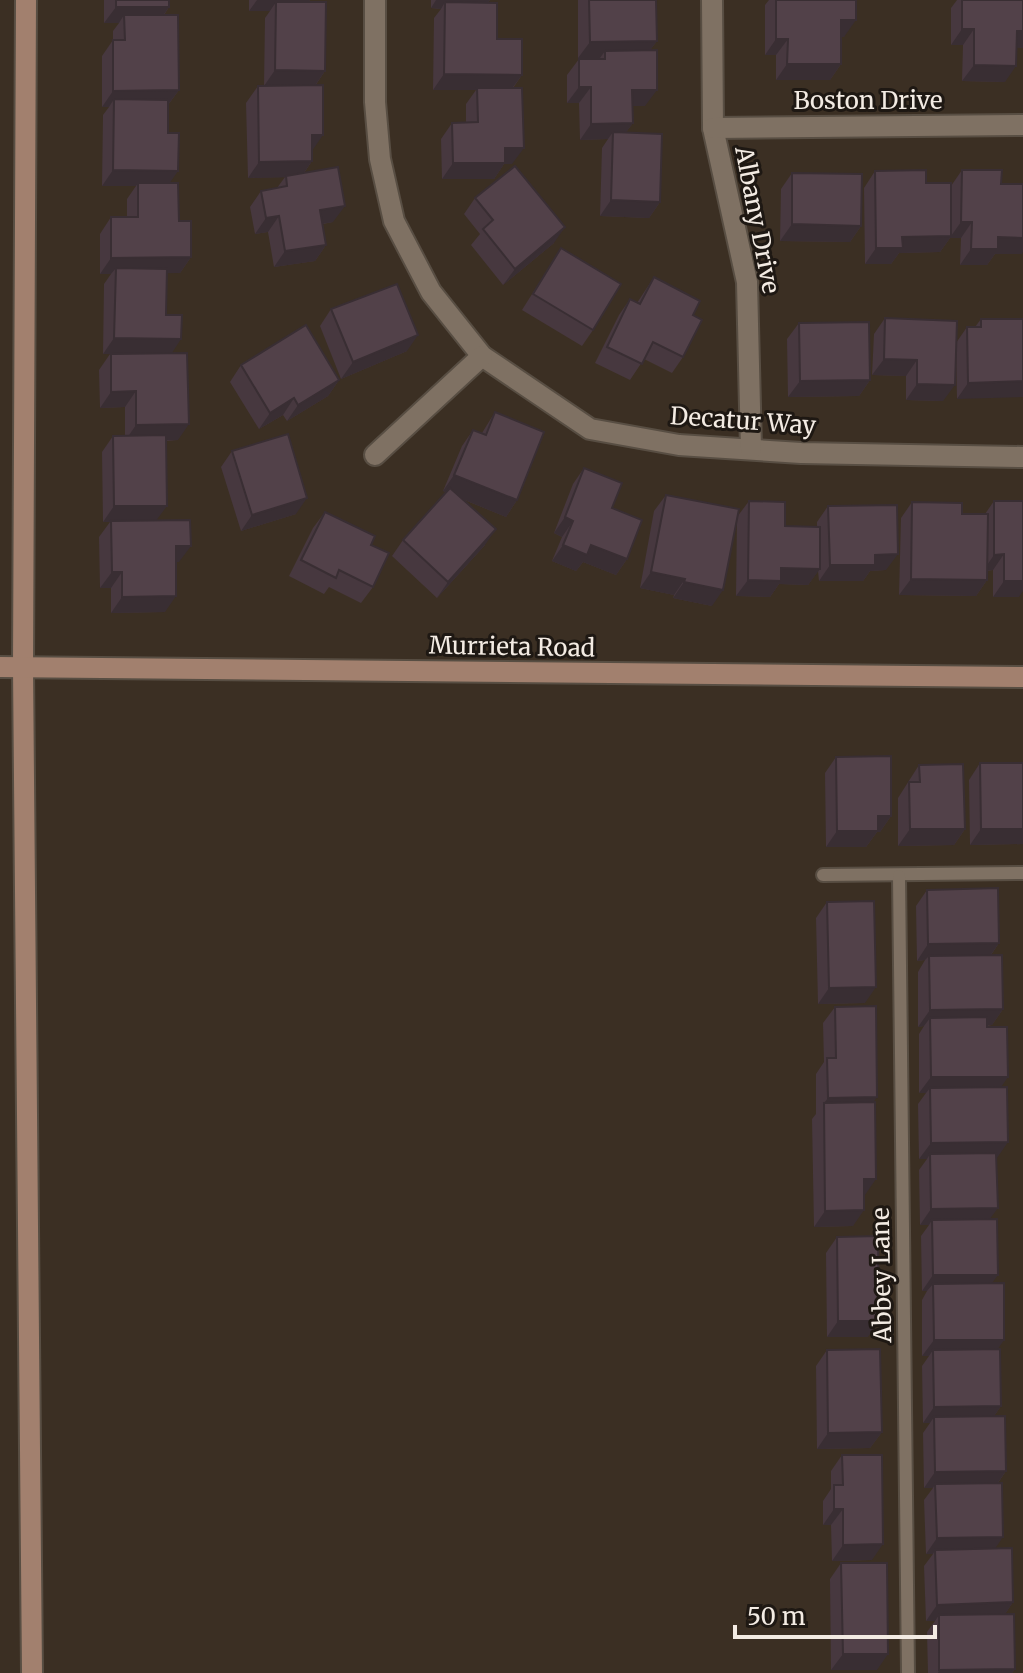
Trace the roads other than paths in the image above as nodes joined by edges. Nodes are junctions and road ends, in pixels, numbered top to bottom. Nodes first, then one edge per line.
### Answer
1 (26, 0) edge
2 (375, 0) edge
3 (712, 0) edge
4 (1023, 125) edge
5 (713, 128) junction
6 (482, 356) junction
7 (751, 449) junction
8 (375, 455) dead end
9 (1023, 457) edge
10 (0, 667) edge
11 (23, 667) junction
12 (1023, 677) edge
13 (1023, 873) edge
14 (823, 875) dead end
15 (899, 876) junction
16 (32, 1673) edge
17 (908, 1673) edge

1 - 11 street
2 - 6 street, Decatur Way
3 - 5 street, Albany Drive
4 - 5 street, Boston Drive
5 - 7 street, Albany Drive
6 - 7 street, Decatur Way
6 - 8 street
7 - 9 street, Decatur Way
10 - 11 street, Murrieta Road
11 - 12 street, Murrieta Road
11 - 16 street
13 - 15 lane
14 - 15 lane
15 - 17 lane, Abbey Lane

